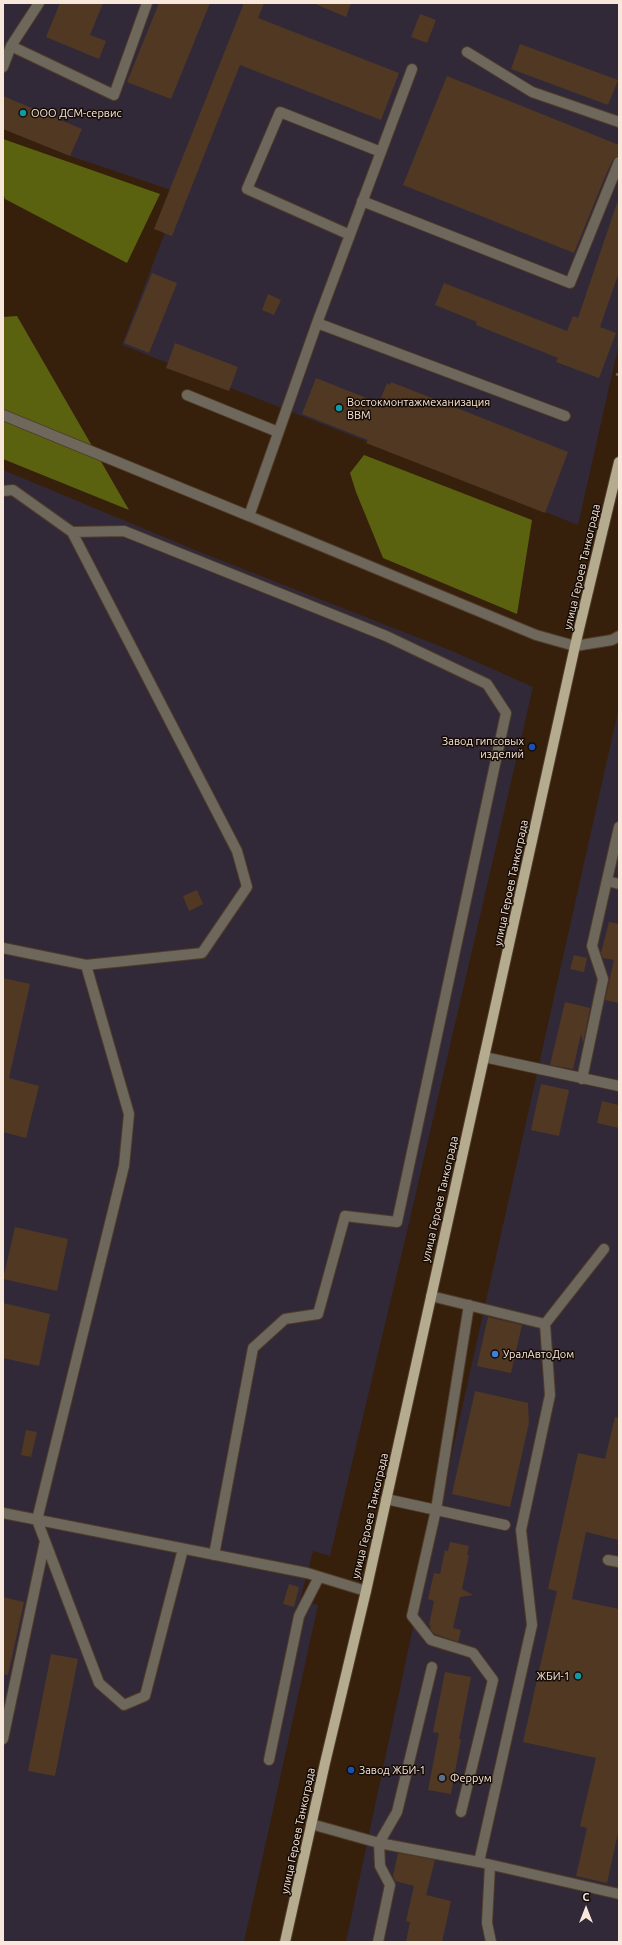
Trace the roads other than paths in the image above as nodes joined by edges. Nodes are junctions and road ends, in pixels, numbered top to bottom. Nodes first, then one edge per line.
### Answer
1 (39, 3) edge
2 (147, 3) edge
3 (11, 46) junction
4 (467, 52) dead end
5 (3, 67) edge
6 (412, 69) dead end
7 (619, 122) edge
8 (381, 152) junction
9 (619, 162) edge
10 (362, 202) junction
11 (350, 235) junction
12 (317, 324) junction
13 (187, 395) dead end
14 (3, 415) edge
15 (565, 416) dead end
16 (278, 432) junction
17 (619, 462) edge
18 (3, 491) edge
19 (249, 516) junction
20 (72, 532) junction
21 (616, 639) edge
22 (575, 646) junction
23 (619, 827) edge
24 (607, 881) junction
25 (619, 884) edge
26 (3, 948) edge
27 (86, 965) junction
28 (484, 1058) junction
29 (582, 1079) junction
30 (619, 1086) edge
31 (604, 1249) dead end
32 (431, 1296) junction
33 (469, 1305) junction
34 (546, 1324) junction
35 (386, 1499) junction
36 (436, 1510) junction
37 (3, 1513) edge
38 (37, 1520) junction
39 (505, 1525) dead end
40 (45, 1541) junction
41 (183, 1549) junction
42 (214, 1555) junction
43 (608, 1560) dead end
44 (619, 1562) edge
45 (319, 1577) junction
46 (366, 1590) junction
47 (432, 1667) dead end
48 (3, 1738) edge
49 (269, 1760) dead end
50 (462, 1812) dead end
51 (311, 1824) junction
52 (379, 1843) junction
53 (479, 1862) junction
54 (490, 1865) junction
55 (619, 1894) edge
56 (285, 1942) edge
57 (378, 1942) edge
58 (491, 1942) edge

1 - 3 lane
2 - 3 lane
3 - 5 lane
4 - 7 lane
6 - 8 lane
8 - 10 lane
8 - 11 lane
9 - 10 lane
10 - 11 lane
11 - 12 lane
12 - 15 lane
12 - 16 lane
13 - 16 lane
14 - 19 lane
16 - 19 lane
17 - 22 main road, улица Героев Танкограда
18 - 20 lane
19 - 22 lane
20 - 27 lane
20 - 42 lane
21 - 22 lane
22 - 28 main road, улица Героев Танкограда
23 - 24 lane
24 - 25 lane
24 - 29 lane
26 - 27 lane
27 - 38 lane
28 - 29 lane
28 - 32 main road, улица Героев Танкограда
29 - 30 lane
31 - 34 lane
32 - 33 lane
32 - 35 main road, улица Героев Танкограда
33 - 34 lane
33 - 36 lane
34 - 53 lane
35 - 36 lane
35 - 46 main road, улица Героев Танкограда
36 - 39 lane
36 - 50 lane
37 - 38 lane
38 - 40 lane
38 - 41 lane
40 - 41 lane
40 - 48 lane
41 - 42 lane
42 - 45 lane
43 - 44 lane
45 - 46 lane
45 - 49 lane
46 - 51 main road, улица Героев Танкограда
47 - 52 lane
51 - 52 lane
51 - 56 main road, улица Героев Танкограда
52 - 53 lane
52 - 57 lane
53 - 54 lane
54 - 55 lane
54 - 58 lane

